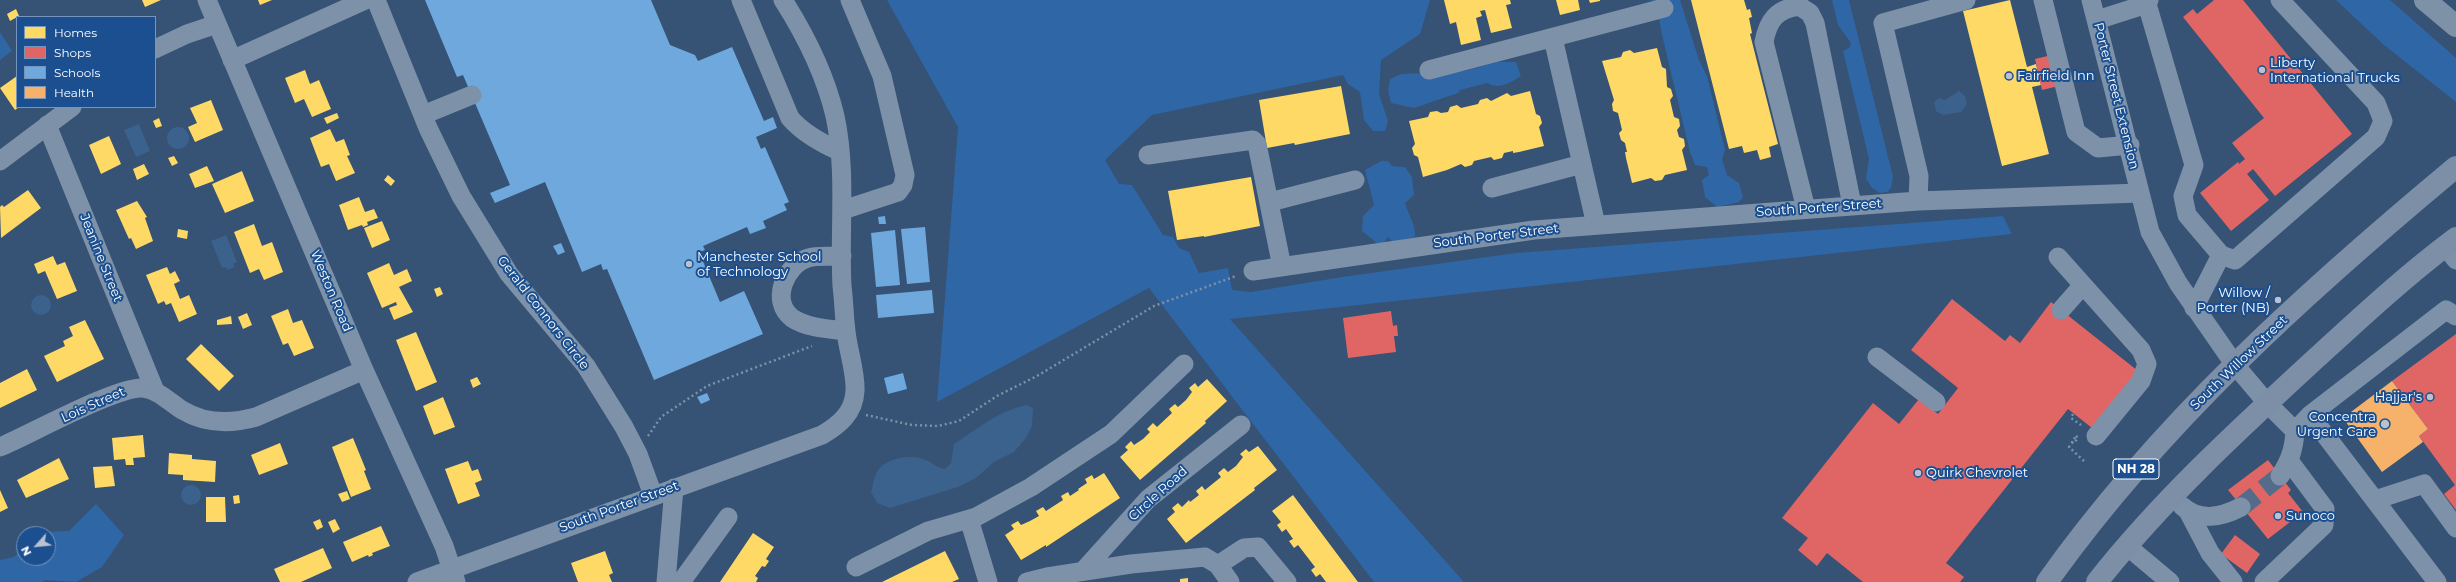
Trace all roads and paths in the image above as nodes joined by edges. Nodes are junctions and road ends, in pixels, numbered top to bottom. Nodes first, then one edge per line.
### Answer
1 (207, 0) edge
2 (365, 0) edge
3 (376, 0) edge
4 (741, 0) edge
5 (783, 0) edge
6 (850, 0) edge
7 (1966, 0) edge
8 (2043, 0) edge
9 (2091, 0) edge
10 (2280, 0) edge
11 (2425, 0) edge
12 (2148, 2) edge
13 (1664, 8) dead end
14 (2097, 20) junction
15 (217, 24) junction
16 (2456, 26) edge
17 (1553, 38) junction
18 (156, 49) edge
19 (232, 60) junction
20 (1429, 70) dead end
21 (472, 95) dead end
22 (71, 108) edge
23 (423, 115) junction
24 (47, 126) junction
25 (2130, 145) junction
26 (839, 151) junction
27 (1148, 155) dead end
28 (0, 161) edge
29 (1582, 164) junction
30 (2456, 167) edge
31 (1356, 180) dead end
32 (1492, 188) dead end
33 (2140, 193) junction
34 (1918, 201) junction
35 (1270, 202) junction
36 (1852, 205) junction
37 (1806, 209) junction
38 (843, 210) junction
39 (1596, 225) junction
40 (2452, 248) edge
41 (2221, 255) junction
42 (842, 256) junction
43 (2058, 257) dead end
44 (1282, 267) junction
45 (1253, 271) joint
46 (2083, 284) junction
47 (2194, 308) junction
48 (2061, 310) dead end
49 (2456, 316) edge
50 (846, 331) junction
51 (814, 345) dead end
52 (1877, 356) dead end
53 (1184, 364) dead end
54 (2235, 364) junction
55 (364, 370) junction
56 (156, 391) junction
57 (1936, 402) dead end
58 (2267, 403) junction
59 (850, 411) junction
60 (2310, 415) junction
61 (1241, 425) dead end
62 (2295, 431) junction
63 (2084, 437) joint
64 (647, 438) dead end
65 (0, 448) edge
66 (2084, 461) dead end
67 (674, 488) junction
68 (653, 495) junction
69 (2173, 496) junction
70 (2375, 500) junction
71 (2240, 507) tunnel mouth
72 (2188, 511) junction
73 (728, 517) dead end
74 (969, 519) junction
75 (2456, 528) edge
76 (2127, 546) junction
77 (1218, 565) junction
78 (856, 567) dead end
79 (1083, 571) junction
80 (454, 575) edge
81 (417, 582) edge
82 (666, 582) edge
83 (681, 582) edge
84 (988, 582) edge
85 (1028, 582) edge
86 (1230, 582) edge
87 (1287, 582) edge
88 (2047, 582) edge
89 (2097, 582) edge
90 (2170, 582) edge
91 (2233, 582) edge
92 (2264, 582) edge
93 (2437, 582) edge

1 - 15 street, Weston Road
2 - 19 street
3 - 23 street, Gerald Connors Circle
4 - 26 street
5 - 26 street
6 - 38 street
7 - 34 street
8 - 25 street
9 - 14 street, Porter Street Extension
10 - 41 street
11 - 16 highway
12 - 14 street
12 - 41 street
13 - 17 street
14 - 25 street, Porter Street Extension
15 - 18 street
15 - 19 street, Weston Road
17 - 20 street
17 - 29 street
19 - 55 street, Weston Road
21 - 23 street
22 - 24 street
23 - 68 street, Gerald Connors Circle
24 - 28 street
24 - 56 street, Jeanine Street
25 - 33 street, Porter Street Extension
26 - 38 street
27 - 35 street
29 - 32 street
29 - 39 street
30 - 54 main road, South Willow Street / NH 28
31 - 35 street
33 - 34 street, South Porter Street
33 - 47 street
34 - 36 street, South Porter Street
35 - 44 street
36 - 37 street, South Porter Street
36 - 37 street
37 - 39 street, South Porter Street
38 - 42 street
39 - 44 street, South Porter Street
40 - 58 main road
41 - 47 street
42 - 50 street
42 - 50 street
43 - 46 street
44 - 45 street, South Porter Street
45 - 59 path
46 - 48 street
46 - 63 street
47 - 54 street
49 - 60 street
50 - 59 street
51 - 64 path
52 - 57 street
53 - 74 street
54 - 58 street
54 - 88 main road, South Willow Street / NH 28
55 - 56 street
55 - 80 street, Weston Road
56 - 65 street, Lois Street
58 - 62 street
58 - 69 main road
59 - 67 street, South Porter Street
60 - 62 street
60 - 70 street
61 - 79 street, Circle Road
62 - 92 street
63 - 66 path
67 - 68 street, South Porter Street
67 - 82 street
68 - 80 street, South Porter Street
69 - 72 street
69 - 76 main road
70 - 75 street
70 - 93 street
71 - 72 street
72 - 91 street
73 - 83 street
74 - 78 street
74 - 84 street
76 - 89 main road
76 - 90 street
77 - 79 street
77 - 86 street
77 - 87 street
79 - 85 street
80 - 81 street, South Porter Street

